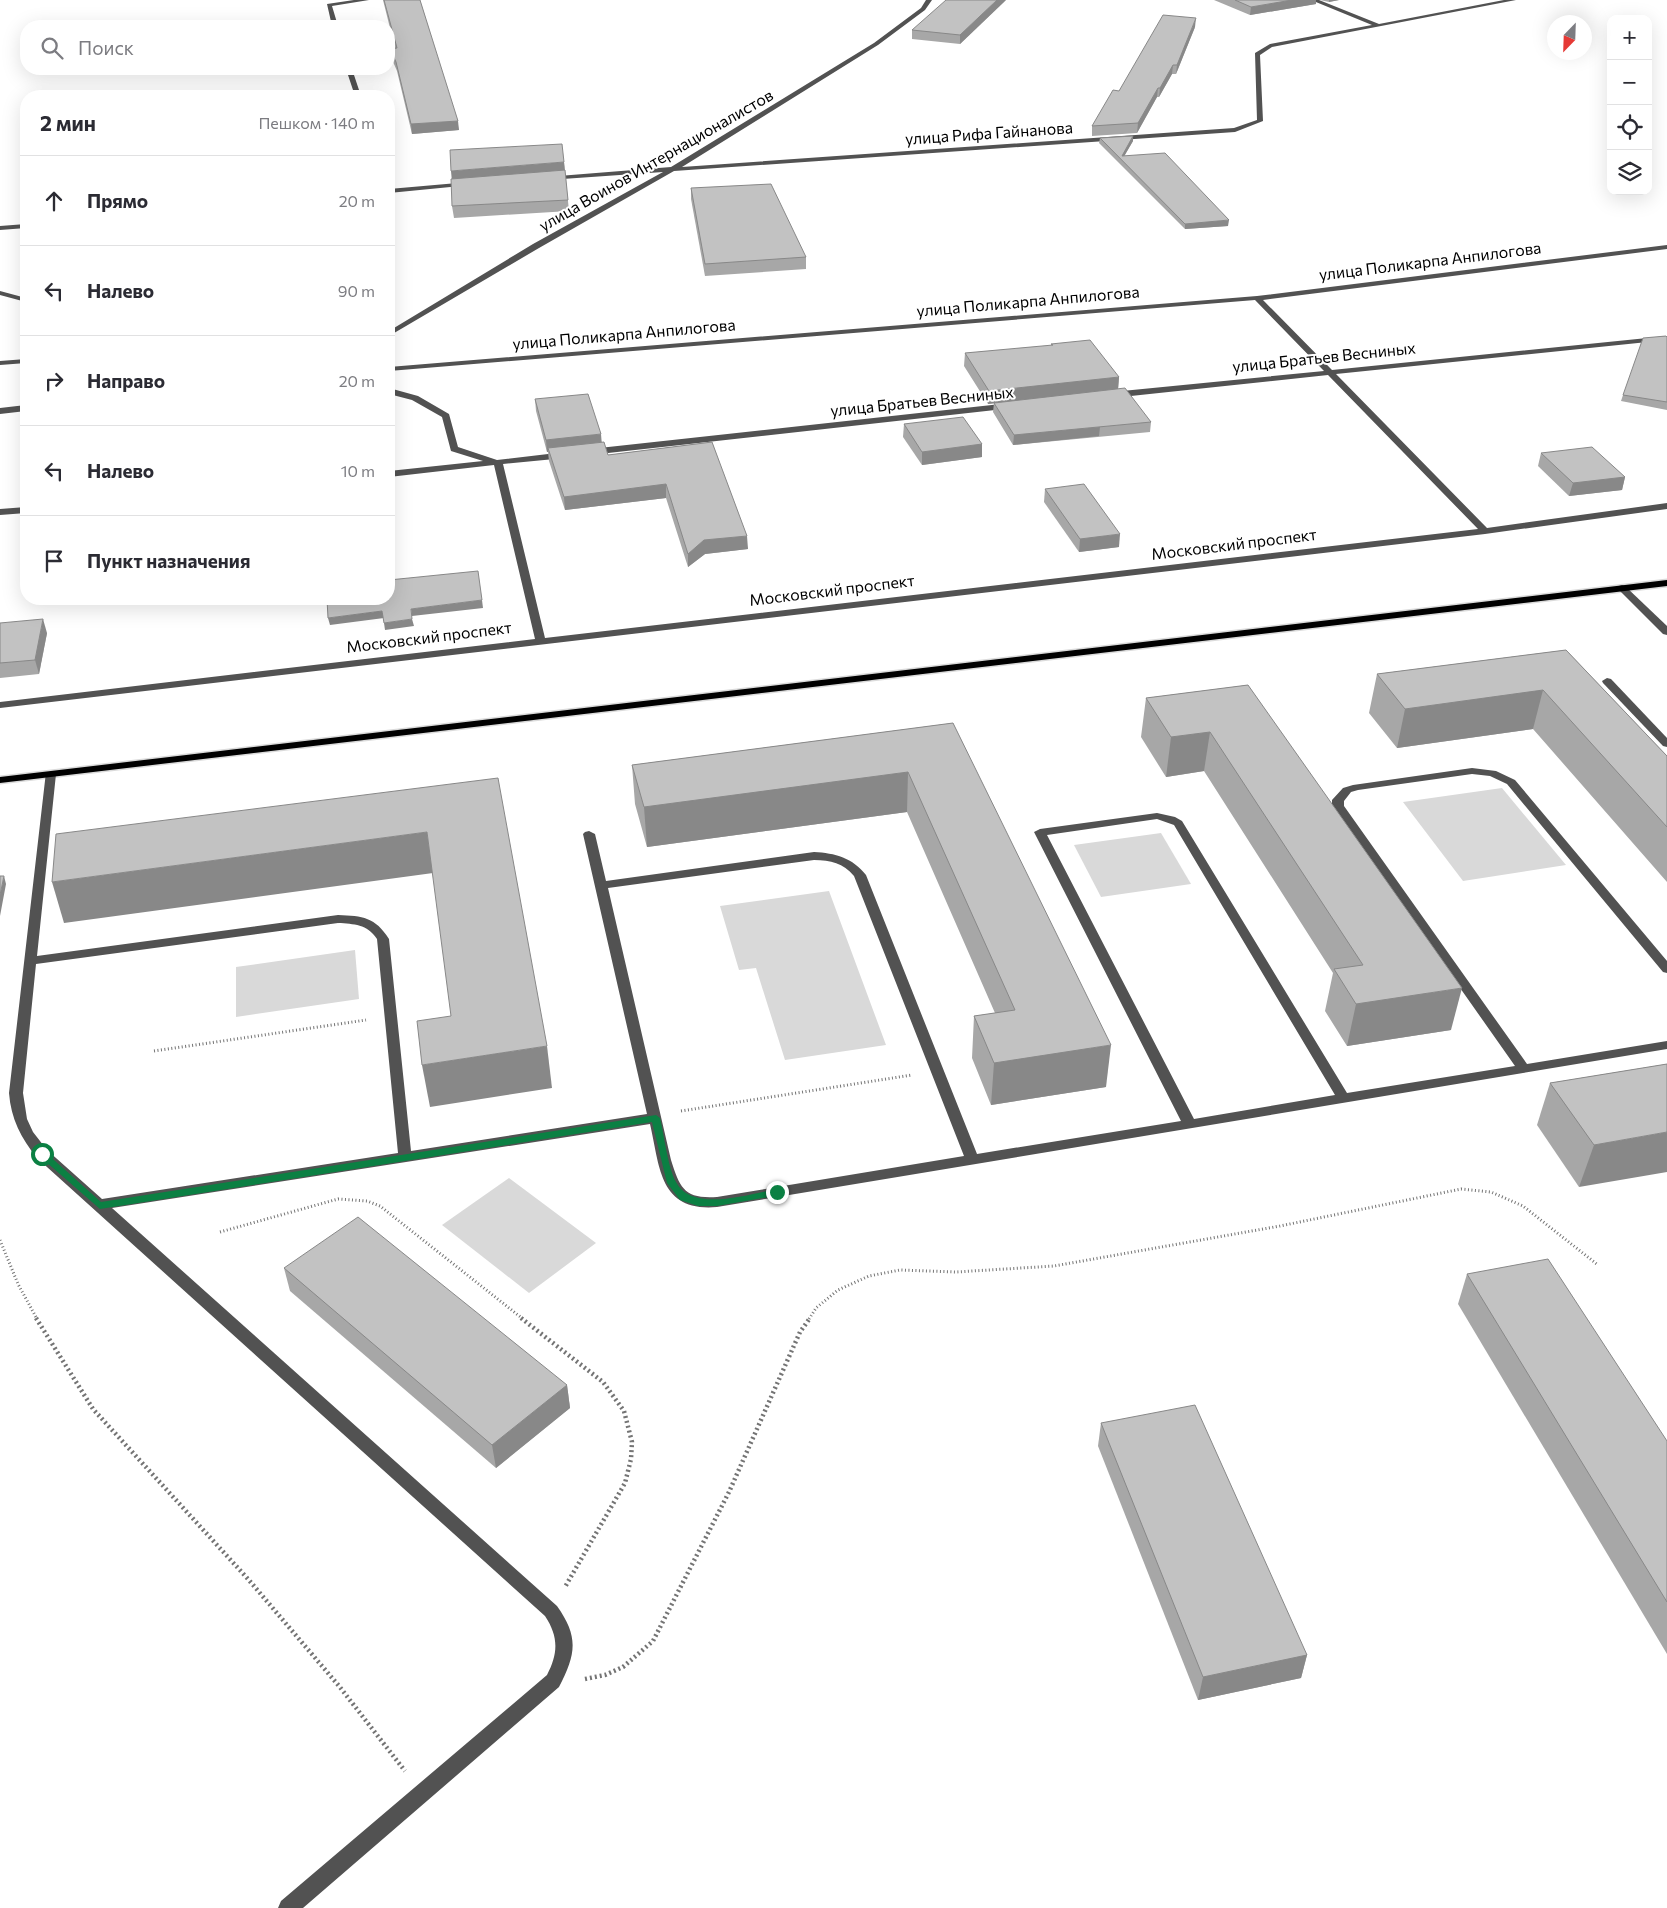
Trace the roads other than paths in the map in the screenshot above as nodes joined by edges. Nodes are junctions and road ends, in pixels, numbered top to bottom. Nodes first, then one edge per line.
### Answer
1 (366, 0) edge
2 (929, 0) edge
3 (1314, 0) edge
4 (1513, 0) edge
5 (327, 2) edge
6 (333, 20) edge
7 (1378, 25) junction
8 (351, 75) edge
9 (356, 90) edge
10 (673, 169) junction
11 (536, 179) edge
12 (477, 184) edge
13 (395, 191) edge
14 (20, 226) edge
15 (0, 228) edge
16 (1667, 247) edge
17 (0, 293) edge
18 (20, 298) edge
19 (1257, 298) junction
20 (395, 330) edge
21 (1667, 338) edge
22 (20, 361) edge
23 (0, 363) edge
24 (395, 369) edge
25 (1329, 371) junction
26 (395, 393) edge
27 (1101, 396) edge
28 (1022, 405) edge
29 (20, 409) edge
30 (0, 411) edge
31 (498, 463) junction
32 (395, 473) edge
33 (1667, 506) edge
34 (20, 510) edge
35 (0, 512) edge
36 (1485, 532) junction
37 (1667, 583) edge
38 (1622, 588) junction
39 (1667, 632) edge
40 (540, 640) junction
41 (1607, 681) dead end
42 (0, 705) edge
43 (1667, 744) edge
44 (50, 774) junction
45 (0, 780) edge
46 (589, 834) dead end
47 (601, 885) junction
48 (30, 962) junction
49 (1667, 969) edge
50 (1667, 1045) edge
51 (1524, 1069) junction
52 (1344, 1099) junction
53 (655, 1117) junction
54 (1190, 1124) junction
55 (405, 1157) junction
56 (972, 1160) junction
57 (100, 1206) junction
58 (288, 1908) edge

1 - 5 street
2 - 10 street, улица Воинов Интернационалистов
3 - 7 street
4 - 7 street, улица Рифа Гайнанова
5 - 6 street
7 - 10 street, улица Рифа Гайнанова
8 - 9 street
10 - 11 street, улица Рифа Гайнанова
10 - 20 street, улица Воинов Интернационалистов
12 - 13 street
14 - 15 street
16 - 19 street, улица Поликарпа Анпилогова
17 - 18 street
19 - 24 street, улица Поликарпа Анпилогова
19 - 25 street
21 - 25 street, улица Братьев Весниных
22 - 23 street
25 - 27 street, улица Братьев Весниных
25 - 36 street
26 - 31 street
28 - 31 street, улица Братьев Весниных
29 - 30 street
31 - 32 street, улица Братьев Весниных
31 - 40 street
33 - 36 street, Московский проспект
34 - 35 street
36 - 40 street, Московский проспект
37 - 38 main road
38 - 39 street
38 - 44 main road
40 - 42 street, Московский проспект
41 - 43 street
44 - 45 main road
44 - 48 street
46 - 47 street
47 - 53 street
47 - 56 street
48 - 55 street
48 - 57 street
49 - 51 street
50 - 51 street
51 - 52 street
52 - 54 street
52 - 54 street
53 - 55 street
53 - 56 street
54 - 56 street
55 - 57 street
57 - 58 street

